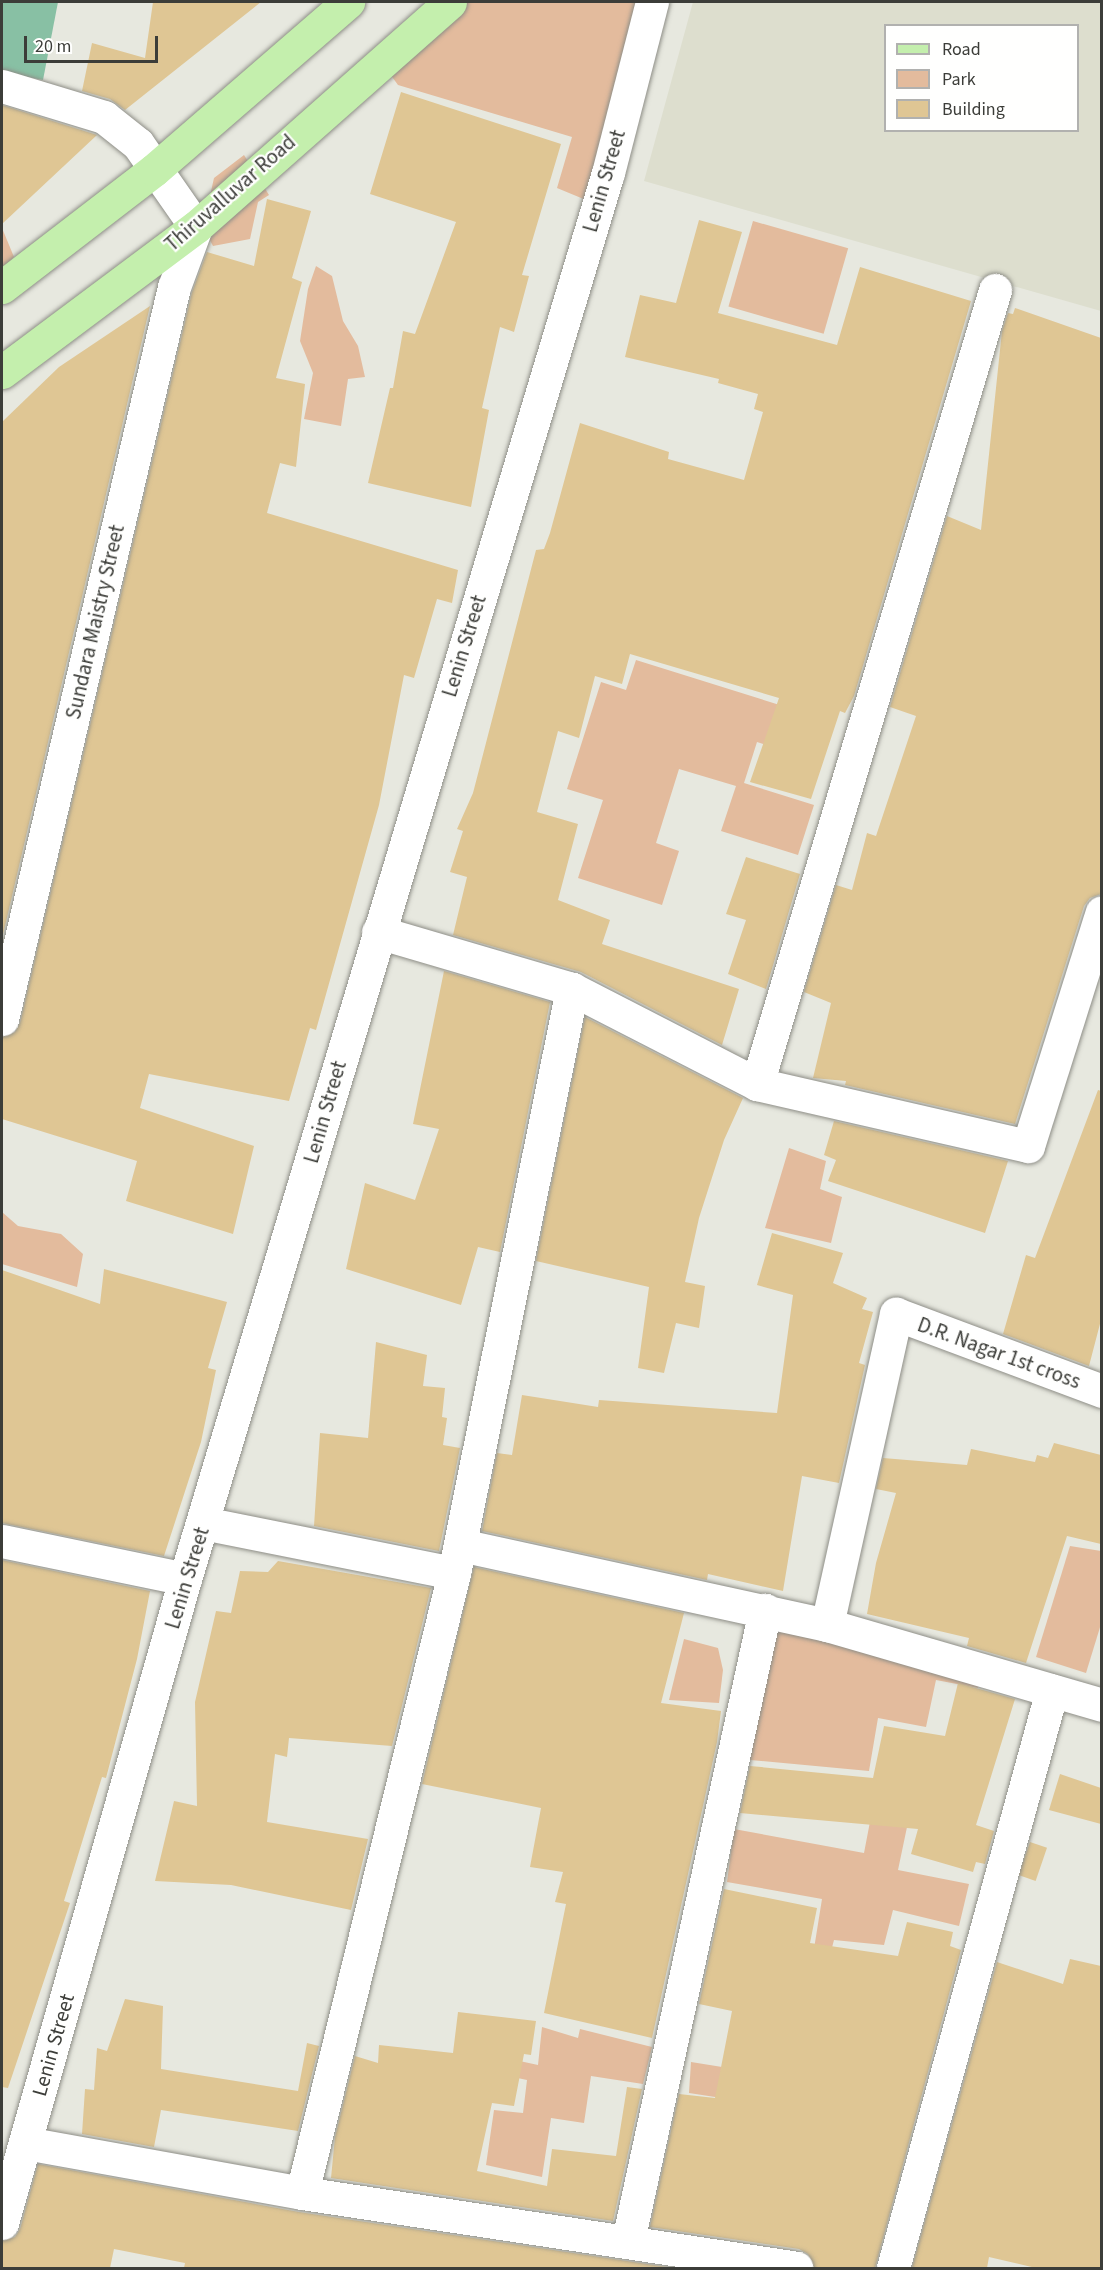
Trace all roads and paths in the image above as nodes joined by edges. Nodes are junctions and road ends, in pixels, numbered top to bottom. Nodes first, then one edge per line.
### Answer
1 (348, 2) edge
2 (450, 2) edge
3 (652, 2) edge
4 (2, 86) edge
5 (154, 170) junction
6 (196, 227) junction
7 (2, 287) edge
8 (995, 290) dead end
9 (2, 372) edge
10 (1101, 912) edge
11 (378, 932) junction
12 (572, 989) junction
13 (2, 1019) edge
14 (757, 1084) junction
15 (1101, 1391) edge
16 (203, 1523) junction
17 (2, 1541) edge
18 (457, 1559) junction
19 (185, 1579) junction
20 (765, 1610) junction
21 (827, 1625) junction
22 (1052, 1690) junction
23 (1101, 1706) edge
24 (26, 2144) junction
25 (302, 2193) junction
26 (2, 2223) edge
27 (628, 2241) junction
28 (796, 2268) edge
29 (893, 2268) edge

1 - 5 main road
2 - 6 main road, Thiruvalluvar Road
3 - 11 street, Lenin Street
4 - 5 street
5 - 6 street
5 - 7 main road
6 - 9 main road, Thiruvalluvar Road
6 - 13 street, Sundara Maistry Street
8 - 14 street
10 - 14 street
11 - 12 street
11 - 16 street, Lenin Street
12 - 14 street
12 - 18 street
15 - 21 street, D.R. Nagar 1st cross
16 - 18 street
16 - 19 street, Lenin Street
17 - 19 street
18 - 20 street
18 - 25 street
19 - 24 street, Lenin Street
20 - 21 street
20 - 27 street
21 - 22 street
22 - 23 street
22 - 29 street
24 - 25 street
24 - 26 street, Lenin Street
25 - 27 street
27 - 28 street

